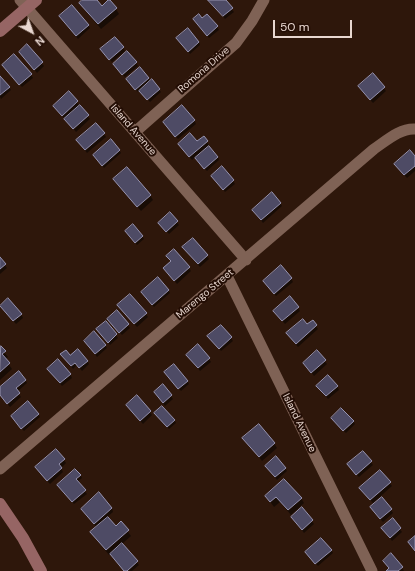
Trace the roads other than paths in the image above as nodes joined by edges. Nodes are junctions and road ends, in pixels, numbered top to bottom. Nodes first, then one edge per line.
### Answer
1 (264, 0) edge
2 (27, 3) edge
3 (0, 31) edge
4 (415, 130) edge
5 (135, 132) junction
6 (246, 260) junction
7 (227, 276) junction
8 (0, 469) edge
9 (0, 504) edge
10 (41, 571) edge
11 (372, 571) edge

1 - 5 street, Romona Drive
2 - 3 street
2 - 5 street, Island Avenue
4 - 6 street, Marengo Street
5 - 6 street, Island Avenue
6 - 7 street, Marengo Street
7 - 8 street, Marengo Street
7 - 11 street, Island Avenue
9 - 10 street

